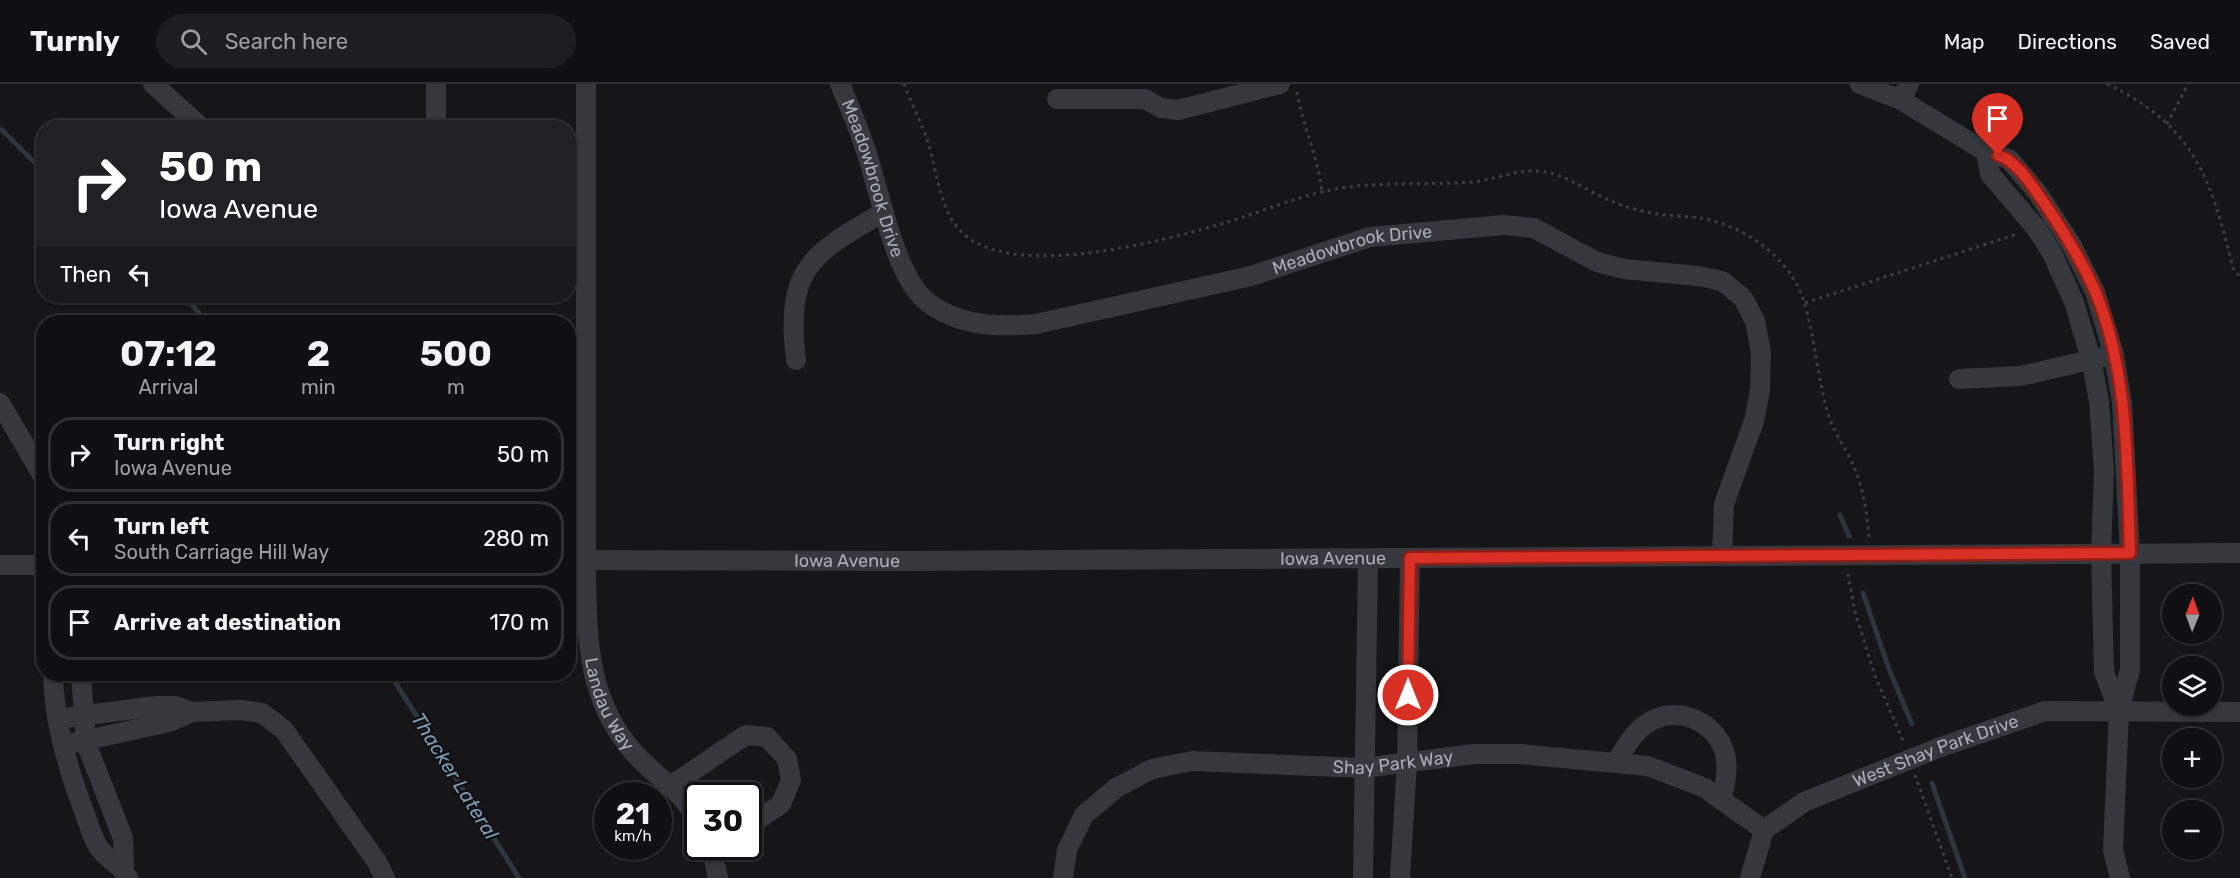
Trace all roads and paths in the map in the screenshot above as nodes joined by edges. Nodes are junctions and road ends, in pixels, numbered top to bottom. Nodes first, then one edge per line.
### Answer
1 (153, 84) edge
2 (436, 84) edge
3 (586, 84) edge
4 (840, 84) edge
5 (904, 84) edge
6 (1280, 84) edge
7 (1296, 84) edge
8 (1860, 84) edge
9 (2106, 84) edge
10 (2188, 84) edge
11 (1143, 92) edge
12 (1905, 92) edge
13 (1057, 99) dead end
14 (193, 120) edge
15 (436, 120) edge
16 (2167, 124) junction
17 (1986, 152) junction
18 (1322, 192) junction
19 (884, 212) junction
20 (2036, 228) junction
21 (2071, 244) junction
22 (2052, 253) junction
23 (2240, 277) edge
24 (1805, 303) junction
25 (2114, 355) junction
26 (2091, 359) junction
27 (796, 360) dead end
28 (1959, 379) dead end
29 (0, 403) edge
30 (577, 429) edge
31 (36, 445) edge
32 (2101, 553) junction
33 (2130, 553) junction
34 (2240, 553) edge
35 (1848, 555) junction
36 (1869, 555) junction
37 (1722, 556) junction
38 (1410, 558) junction
39 (1368, 559) junction
40 (577, 560) edge
41 (0, 565) edge
42 (36, 565) edge
43 (54, 681) edge
44 (81, 681) edge
45 (2119, 711) junction
46 (192, 712) junction
47 (2240, 712) edge
48 (82, 715) junction
49 (57, 719) junction
50 (86, 740) junction
51 (63, 745) junction
52 (1910, 760) junction
53 (1407, 761) junction
54 (1616, 763) junction
55 (1363, 768) junction
56 (668, 782) edge
57 (672, 785) joint
58 (1721, 800) junction
59 (684, 802) edge
60 (762, 817) edge
61 (1764, 830) junction
62 (716, 860) edge
63 (126, 874) edge
64 (385, 878) edge
65 (718, 878) edge
66 (1063, 878) edge
67 (1363, 878) edge
68 (1400, 878) edge
69 (1750, 878) edge
70 (1952, 878) edge
71 (2120, 878) edge

1 - 14 street
2 - 15 street
3 - 30 street, Landau Way
4 - 19 street, Meadowbrook Drive
5 - 18 path
6 - 11 street
7 - 18 path
8 - 12 street
9 - 16 path
10 - 16 path
11 - 13 street
12 - 17 street
16 - 23 path
17 - 20 street
17 - 21 street
18 - 24 path
19 - 27 street
19 - 37 street, Meadowbrook Drive
20 - 22 street
20 - 24 path
21 - 22 street
21 - 25 street
22 - 26 street
24 - 36 path
25 - 26 street
25 - 33 street
26 - 28 street
26 - 32 street
29 - 31 street
30 - 40 street, Landau Way
32 - 33 street, Iowa Avenue
32 - 36 street, Iowa Avenue
32 - 45 street
33 - 34 street, Iowa Avenue
33 - 45 street
35 - 36 street, Iowa Avenue
35 - 37 street, Iowa Avenue
35 - 52 path
37 - 38 street, Iowa Avenue
38 - 39 street, Iowa Avenue
38 - 53 street
39 - 40 street, Iowa Avenue
39 - 55 street
40 - 56 street, Landau Way
41 - 42 street
43 - 49 street
44 - 48 street
45 - 47 street, West Shay Park Drive
45 - 52 street, West Shay Park Drive
45 - 71 street
46 - 48 street
46 - 50 street
46 - 64 street
48 - 49 street
48 - 50 street
49 - 51 street
50 - 51 street
50 - 63 street
51 - 63 street
52 - 61 street, West Shay Park Drive
52 - 70 path
53 - 54 street, Shay Park Way
53 - 55 street, Shay Park Way
53 - 68 street
54 - 58 street, Shay Park Way
54 - 58 street
55 - 66 street, Shay Park Way
55 - 67 street
57 - 59 street, Landau Way
57 - 60 street
58 - 61 street, Shay Park Way
61 - 69 street
62 - 65 street

